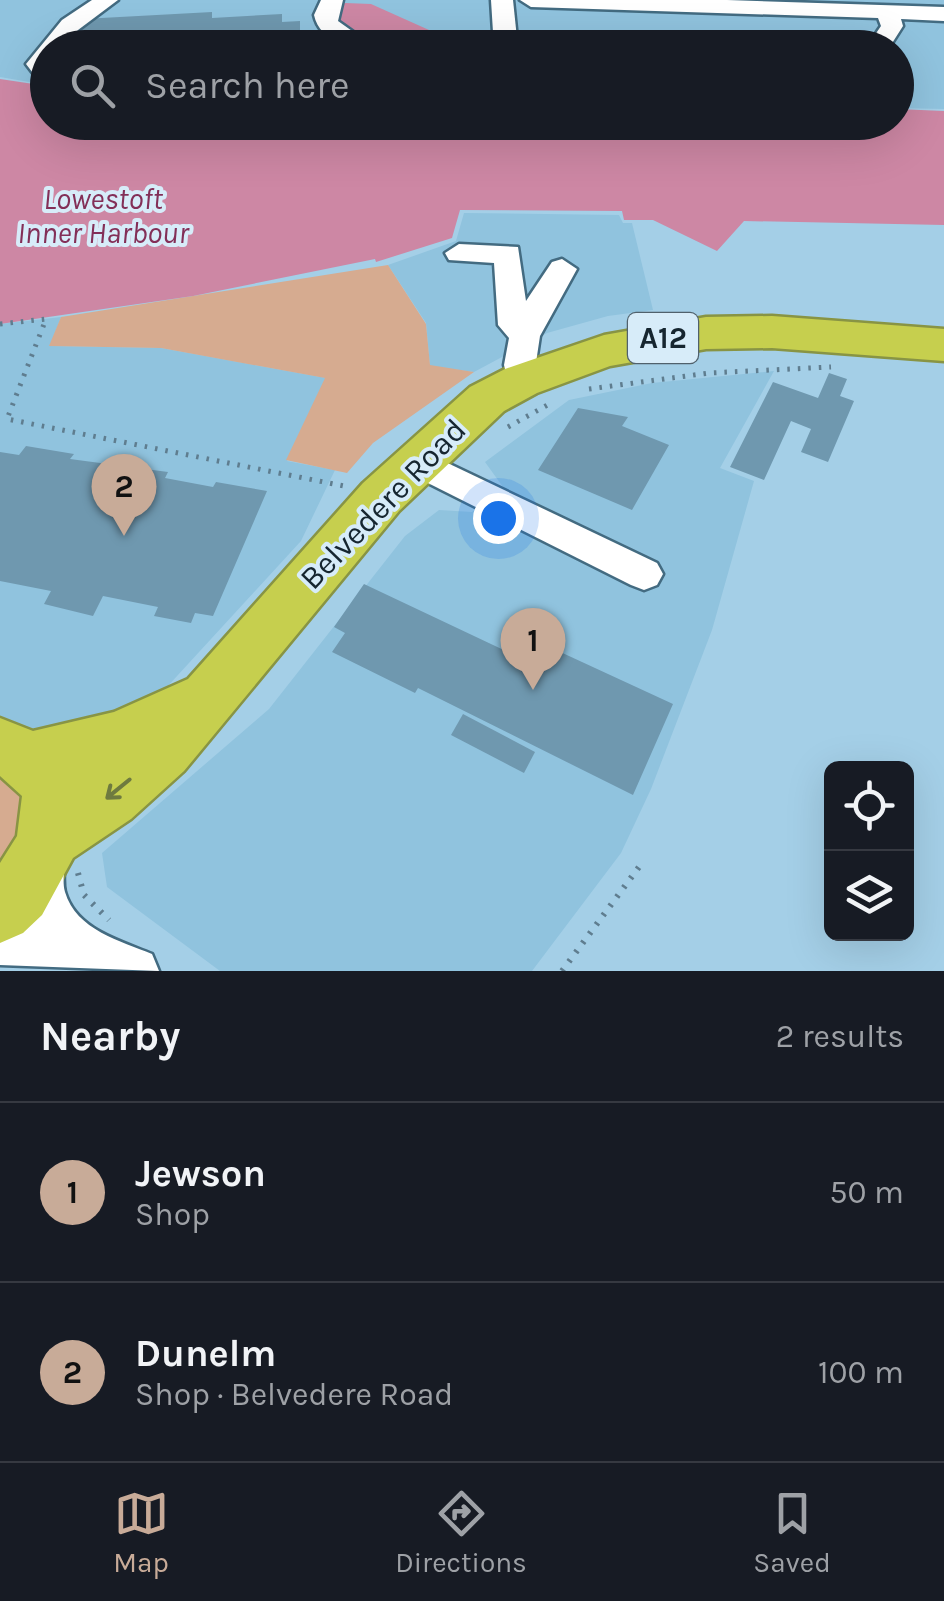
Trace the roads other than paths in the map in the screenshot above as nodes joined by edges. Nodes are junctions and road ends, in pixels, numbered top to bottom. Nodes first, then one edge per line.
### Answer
1 (107, 0) edge
2 (332, 0) edge
3 (502, 0) edge
4 (531, 0) edge
5 (887, 12) junction
6 (944, 14) edge
7 (65, 30) edge
8 (336, 30) edge
9 (504, 30) edge
10 (889, 30) edge
11 (459, 253) dead end
12 (562, 269) dead end
13 (523, 333) junction
14 (938, 348) edge
15 (521, 382) junction
16 (398, 479) junction
17 (644, 574) dead end
18 (210, 694) junction
19 (16, 754) edge
20 (59, 850) junction
21 (0, 910) edge
22 (0, 941) edge
23 (74, 945) junction
24 (132, 969) edge

1 - 7 street
2 - 8 street
3 - 9 street
4 - 5 street
5 - 6 street
5 - 10 street
11 - 13 street
12 - 13 street
13 - 15 street
14 - 15 highway, Belvedere Road / A12
15 - 16 highway, Belvedere Road / A12
16 - 17 street
16 - 18 highway, Belvedere Road / A12
18 - 19 highway, Belvedere Road / A12
18 -> 20 highway, Belvedere Road / A12
19 - 20 highway, A12
20 - 21 highway, A12
20 - 23 street
22 - 23 street
23 - 24 street

